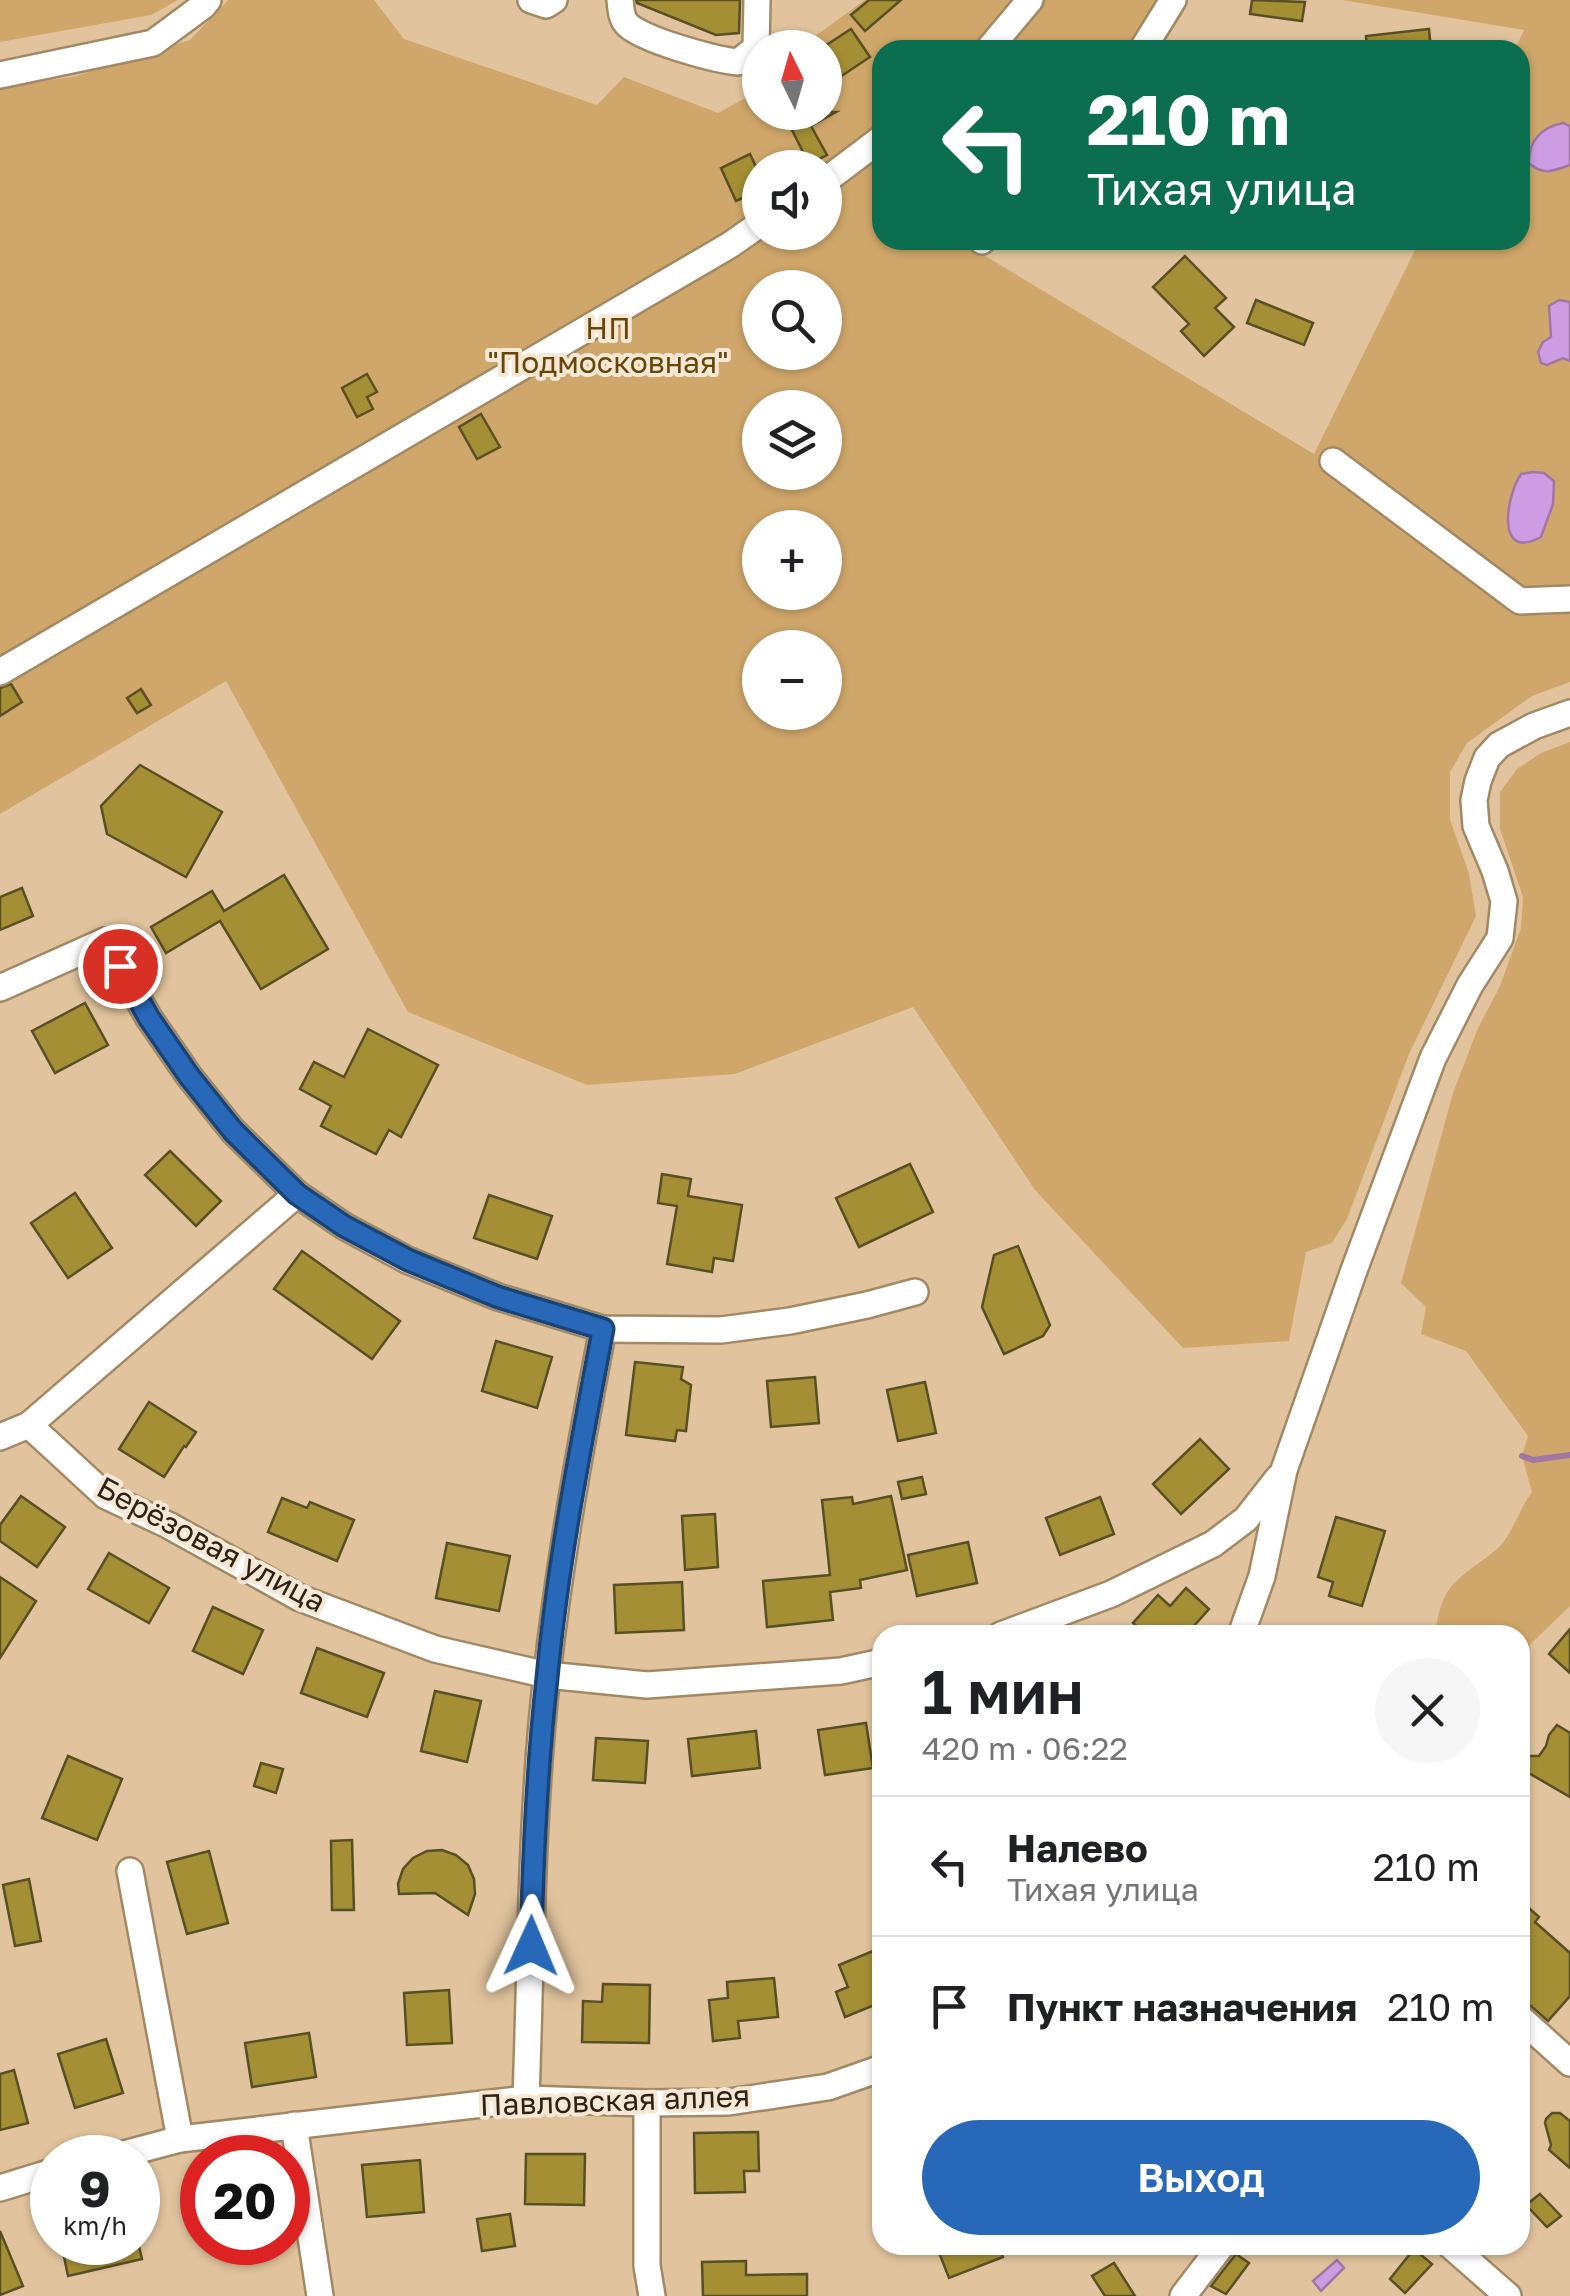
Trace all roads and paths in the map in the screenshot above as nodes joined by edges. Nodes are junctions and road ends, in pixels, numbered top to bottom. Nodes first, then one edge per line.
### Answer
1 (208, 0) edge
2 (531, 0) edge
3 (554, 0) edge
4 (620, 0) edge
5 (757, 0) edge
6 (1030, 0) edge
7 (1173, 0) edge
8 (996, 40) edge
9 (1148, 40) edge
10 (0, 75) edge
11 (872, 145) edge
12 (842, 167) edge
13 (742, 237) edge
14 (1333, 461) dead end
15 (1570, 599) edge
16 (0, 672) edge
17 (1570, 713) edge
18 (0, 988) edge
19 (297, 1194) junction
20 (915, 1292) dead end
21 (603, 1329) junction
22 (29, 1425) junction
23 (0, 1437) edge
24 (1284, 1470) junction
25 (1027, 1625) edge
26 (1245, 1625) edge
27 (872, 1664) edge
28 (547, 1675) junction
29 (130, 1870) dead end
30 (1530, 2027) edge
31 (1570, 2063) edge
32 (872, 2072) edge
33 (526, 2099) junction
34 (647, 2103) junction
35 (294, 2125) junction
36 (213, 2135) edge
37 (180, 2139) joint
38 (160, 2144) edge
39 (30, 2179) edge
40 (0, 2188) edge
41 (1214, 2255) edge
42 (1461, 2255) edge
43 (320, 2296) edge
44 (652, 2296) edge
45 (1183, 2296) edge
46 (1508, 2296) edge

1 - 10 street
2 - 3 street
4 - 5 street
6 - 8 street
7 - 9 street
11 - 12 street
13 - 16 street
14 - 15 street
17 - 24 street
18 - 19 street
19 - 21 street
19 - 22 street
20 - 21 street
21 - 28 street
22 - 23 street
22 - 28 street, Берёзовая улица
24 - 25 street
24 - 26 street
27 - 28 street, Берёзовая улица
28 - 33 street
29 - 37 street
30 - 31 street
32 - 34 street, Павловская аллея
33 - 34 street, Павловская аллея
33 - 35 street, Павловская аллея
34 - 44 street
35 - 36 street, Павловская аллея
35 - 43 street
37 - 38 street, Павловская аллея
39 - 40 street
41 - 45 street
42 - 46 street

